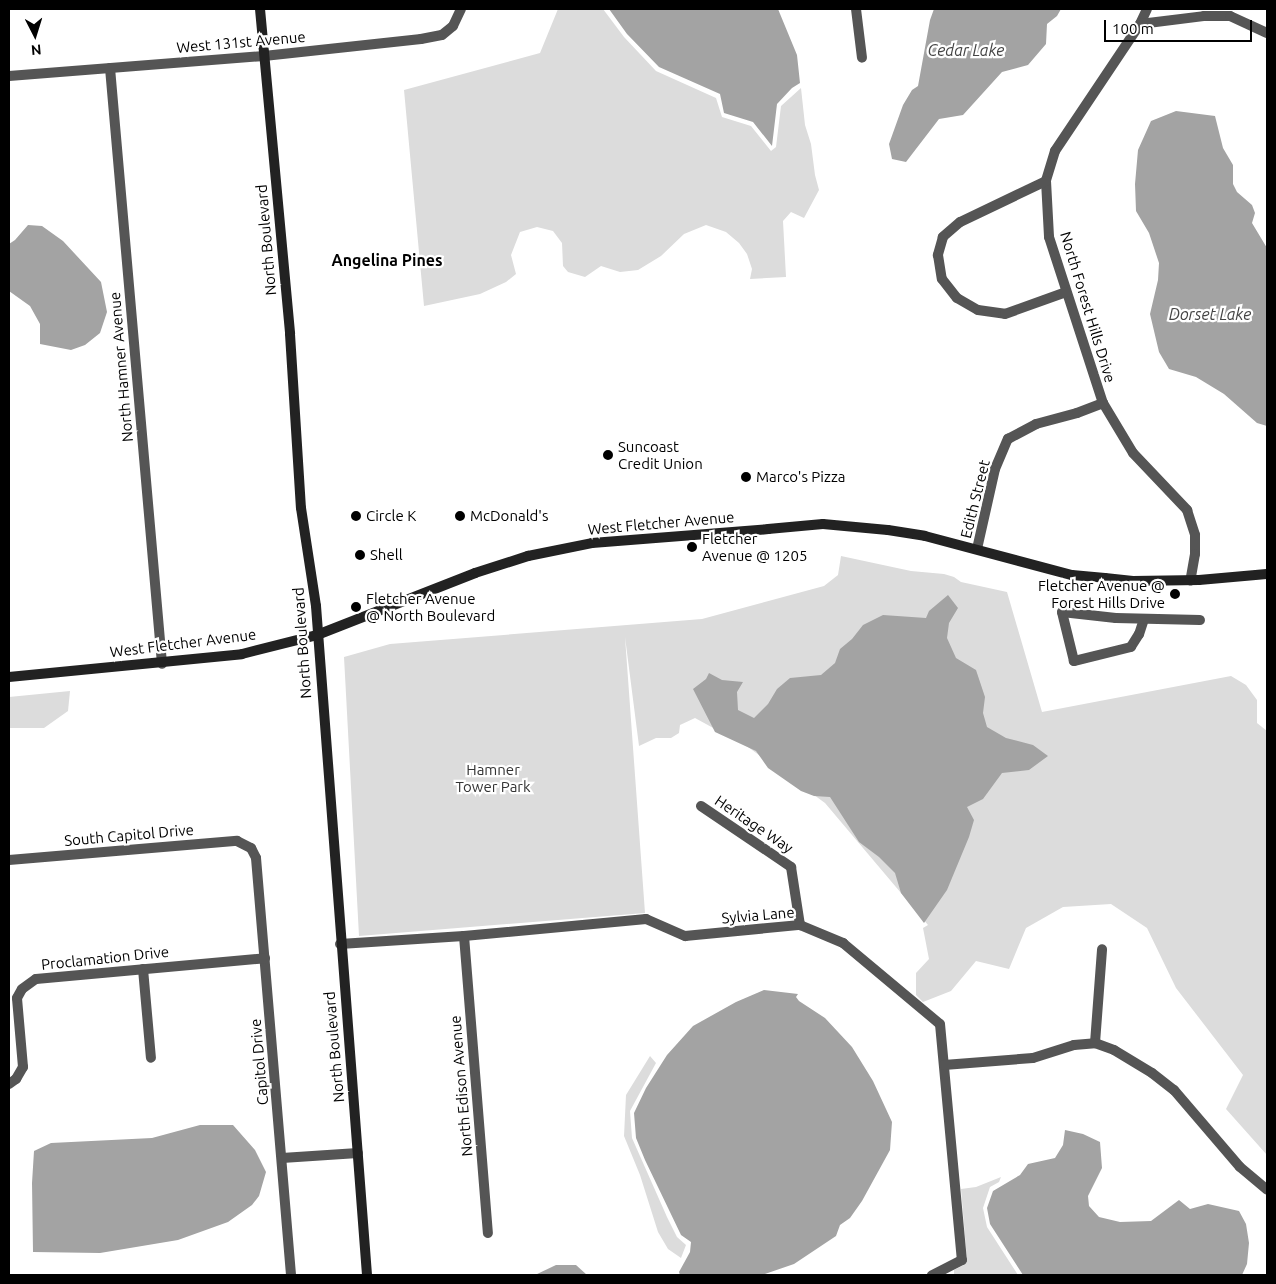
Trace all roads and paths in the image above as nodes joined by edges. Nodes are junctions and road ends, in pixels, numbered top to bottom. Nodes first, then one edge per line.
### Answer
1 (260, 9) edge
2 (461, 9) edge
3 (856, 9) edge
4 (1147, 9) edge
5 (1140, 24) junction
6 (1267, 33) edge
7 (264, 56) junction
8 (862, 58) dead end
9 (110, 68) junction
10 (9, 76) edge
11 (1046, 181) junction
12 (1066, 292) junction
13 (1103, 403) junction
14 (978, 549) junction
15 (1267, 574) edge
16 (1190, 581) junction
17 (1144, 619) junction
18 (1200, 620) dead end
19 (317, 635) junction
20 (162, 664) junction
21 (9, 677) edge
22 (701, 806) dead end
23 (251, 848) joint
24 (9, 860) edge
25 (800, 925) junction
26 (464, 936) junction
27 (340, 944) junction
28 (1102, 949) dead end
29 (265, 958) junction
30 (143, 970) junction
31 (1095, 1043) junction
32 (151, 1058) dead end
33 (944, 1065) junction
34 (9, 1084) edge
35 (358, 1153) junction
36 (282, 1158) junction
37 (1267, 1190) edge
38 (488, 1233) dead end
39 (291, 1275) edge
40 (367, 1275) edge
41 (932, 1275) edge

1 - 7 main road, North Boulevard
2 - 7 street, West 131st Avenue
3 - 8 street
4 - 5 street, North Forest Hills Drive
5 - 6 street
5 - 11 street, North Forest Hills Drive
7 - 9 street, West 131st Avenue
7 - 19 main road, North Boulevard
9 - 10 street, West 131st Avenue
9 - 20 street, North Hamner Avenue
11 - 12 street, North Forest Hills Drive
11 - 12 street
12 - 13 street, North Forest Hills Drive
13 - 14 street, Edith Street
13 - 16 street, North Forest Hills Drive
14 - 16 main road, West Fletcher Avenue
14 - 19 main road, West Fletcher Avenue
15 - 16 main road, West Fletcher Avenue
17 - 17 street
17 - 18 street
19 - 20 main road, West Fletcher Avenue
19 - 27 main road, North Boulevard
20 - 21 main road, West Fletcher Avenue
22 - 25 street, Heritage Way
23 - 24 street, South Capitol Drive
23 - 29 street, Capitol Drive
25 - 26 street, Sylvia Lane
25 - 33 street, Sylvia Lane
26 - 27 street, Sylvia Lane
26 - 38 street, North Edison Avenue
27 - 35 main road, North Boulevard
28 - 31 street
29 - 30 street, Proclamation Drive
29 - 36 street, Capitol Drive
30 - 32 street
30 - 34 street, Proclamation Drive
31 - 33 street
31 - 37 street
33 - 41 street, Sylvia Lane
35 - 36 street
35 - 40 main road, North Boulevard
36 - 39 street, Capitol Drive

